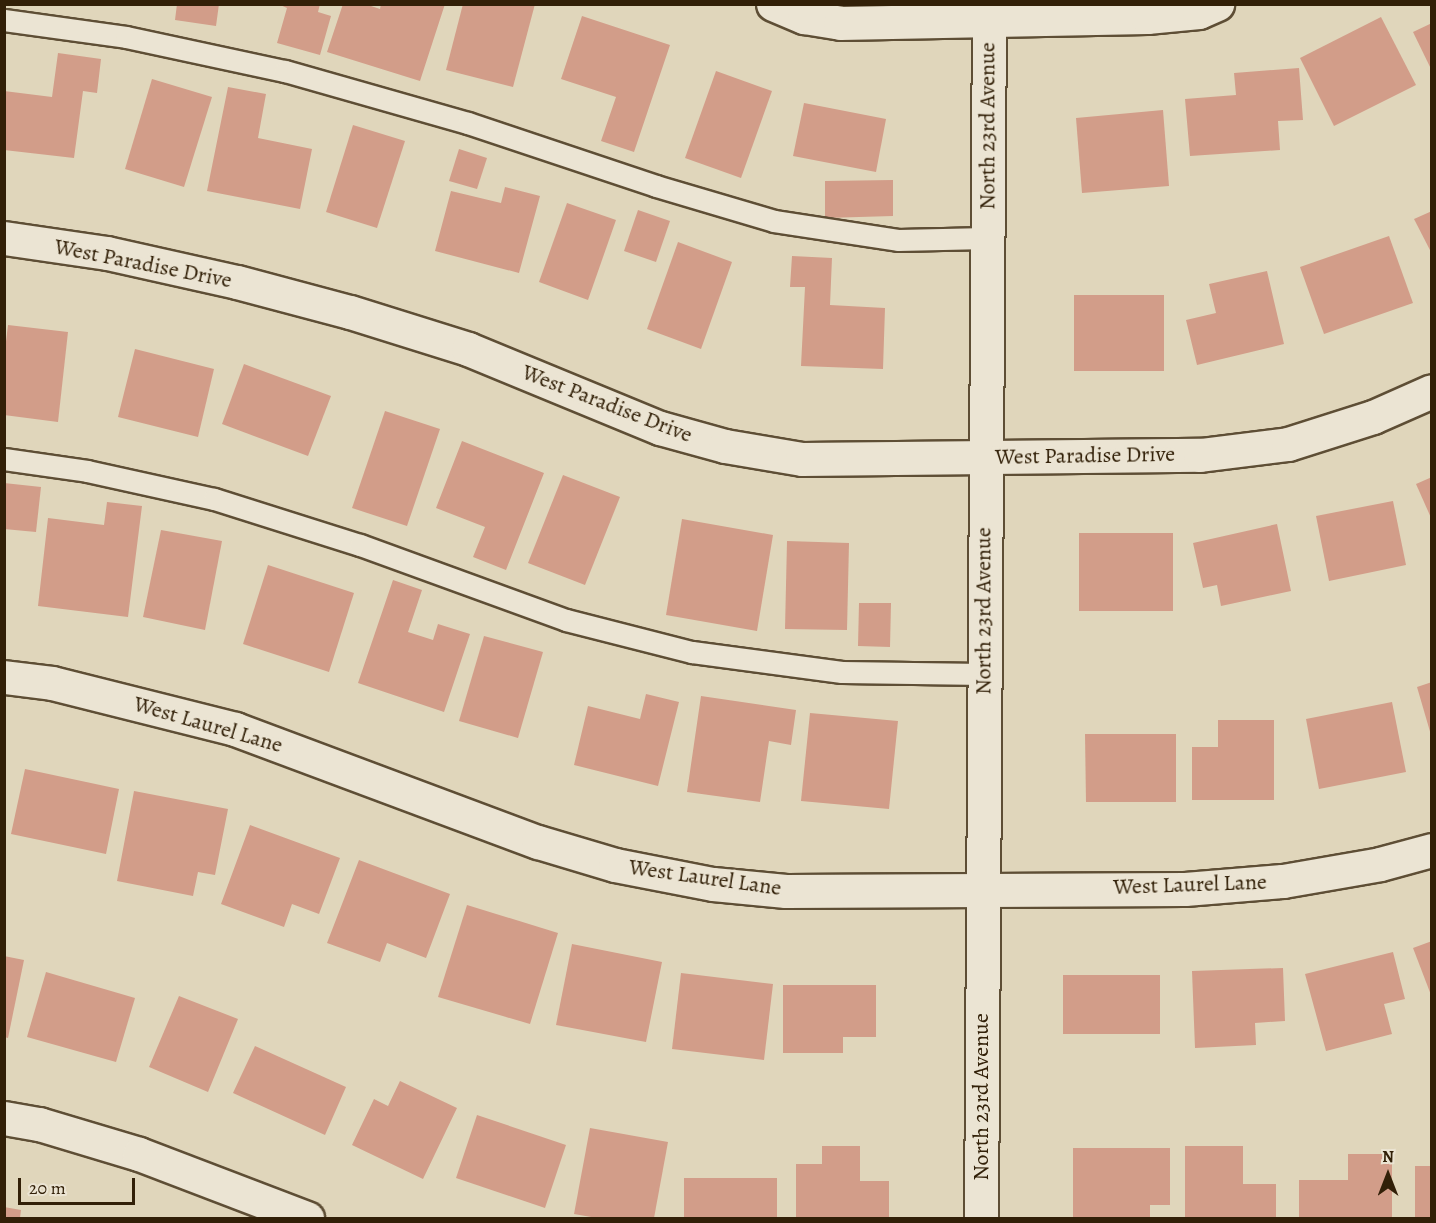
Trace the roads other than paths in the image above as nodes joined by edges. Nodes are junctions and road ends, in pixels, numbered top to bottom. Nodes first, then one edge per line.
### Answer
1 (772, 4) edge
2 (1217, 4) edge
3 (989, 12) edge
4 (4, 20) edge
5 (4, 238) edge
6 (987, 238) junction
7 (1431, 391) edge
8 (985, 457) junction
9 (4, 459) edge
10 (984, 674) junction
11 (4, 676) edge
12 (1431, 850) edge
13 (982, 889) junction
14 (4, 1118) edge
15 (307, 1218) edge
16 (981, 1218) edge

1 - 3 street
2 - 3 street
3 - 6 street, North 23rd Avenue
4 - 6 lane
5 - 8 street, West Paradise Drive
6 - 8 street, North 23rd Avenue
7 - 8 street, West Paradise Drive
8 - 10 street, North 23rd Avenue
9 - 10 lane
10 - 13 street, North 23rd Avenue
11 - 13 street, West Laurel Lane
12 - 13 street, West Laurel Lane
13 - 16 street, North 23rd Avenue
14 - 15 street

